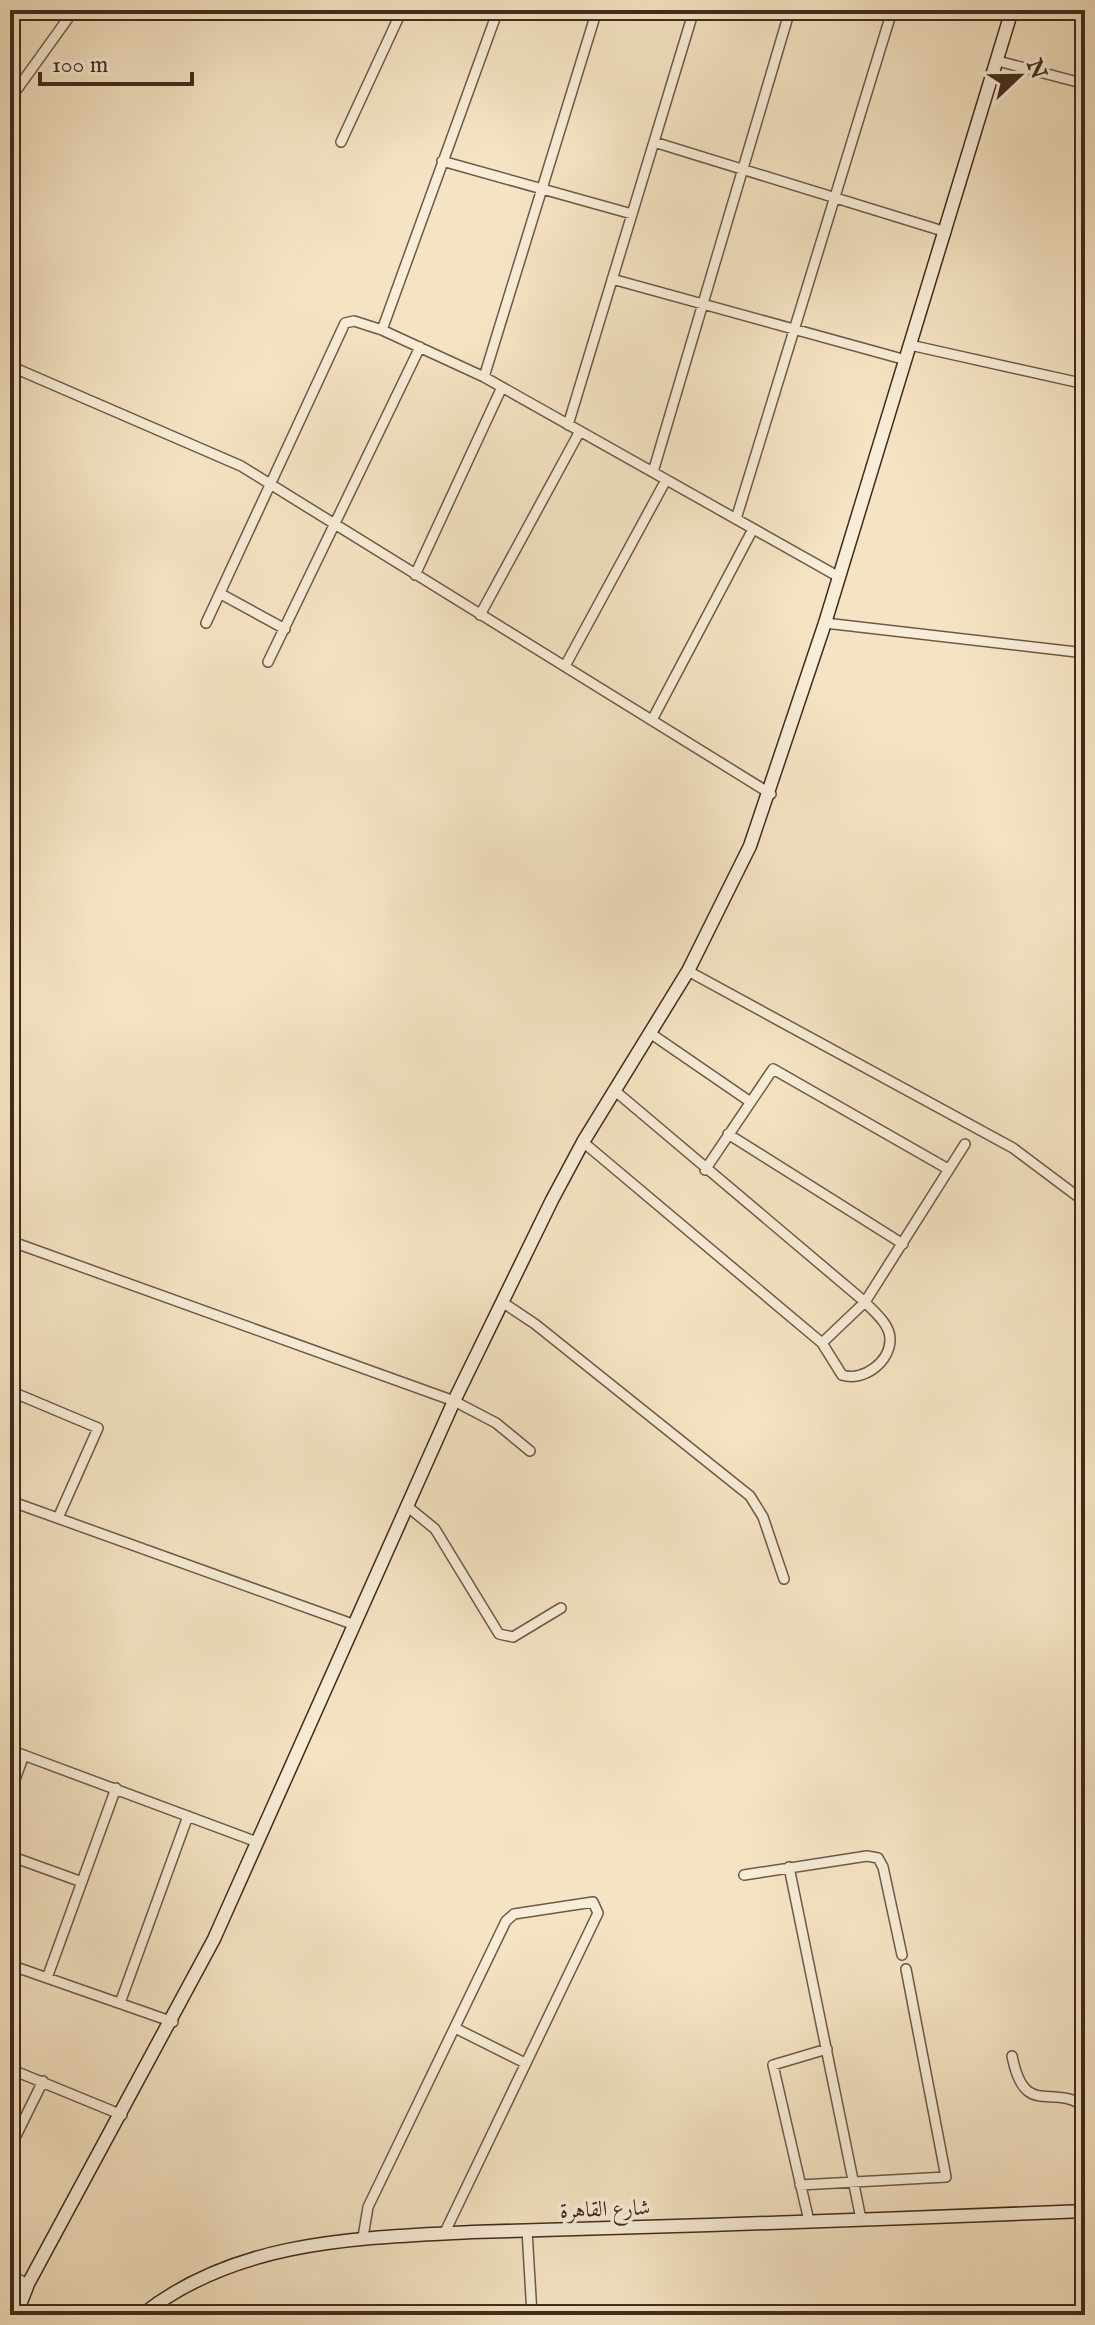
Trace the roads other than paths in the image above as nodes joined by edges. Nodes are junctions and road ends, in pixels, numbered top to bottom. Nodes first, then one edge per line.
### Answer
1 (74, 10) edge
2 (402, 10) edge
3 (498, 10) edge
4 (597, 10) edge
5 (694, 10) edge
6 (790, 10) edge
7 (839, 10) edge
8 (892, 11) edge
9 (1012, 12) edge
10 (998, 61) junction
11 (1085, 84) edge
12 (10, 99) edge
13 (341, 142) dead end
14 (654, 142) junction
15 (442, 161) junction
16 (743, 169) junction
17 (542, 189) junction
18 (835, 196) junction
19 (632, 214) junction
20 (946, 232) junction
21 (612, 279) junction
22 (704, 303) junction
23 (795, 329) junction
24 (382, 330) junction
25 (910, 345) junction
26 (420, 347) junction
27 (906, 360) junction
28 (10, 366) edge
29 (484, 377) junction
30 (1085, 384) edge
31 (502, 387) junction
32 (568, 425) junction
33 (580, 431) junction
34 (653, 472) junction
35 (666, 480) junction
36 (272, 485) junction
37 (736, 519) junction
38 (335, 524) junction
39 (753, 529) junction
40 (415, 575) junction
41 (839, 577) junction
42 (221, 594) junction
43 (480, 615) junction
44 (206, 623) dead end
45 (825, 623) junction
46 (285, 629) junction
47 (1085, 653) edge
48 (268, 662) dead end
49 (565, 666) junction
50 (652, 720) junction
51 (771, 794) junction
52 (688, 971) junction
53 (650, 1033) junction
54 (614, 1090) junction
55 (749, 1101) junction
56 (728, 1134) junction
57 (583, 1142) junction
58 (965, 1144) dead end
59 (948, 1169) junction
60 (705, 1170) junction
61 (1085, 1202) edge
62 (10, 1241) edge
63 (903, 1244) junction
64 (502, 1302) junction
65 (865, 1302) junction
66 (822, 1343) junction
67 (10, 1391) edge
68 (454, 1401) junction
69 (530, 1451) dead end
70 (10, 1501) edge
71 (408, 1507) junction
72 (58, 1518) junction
73 (784, 1579) dead end
74 (561, 1608) dead end
75 (355, 1625) junction
76 (10, 1750) edge
77 (24, 1755) junction
78 (116, 1788) junction
79 (10, 1793) edge
80 (188, 1816) junction
81 (257, 1842) junction
82 (10, 1856) edge
83 (789, 1867) junction
84 (744, 1875) dead end
85 (82, 1882) junction
86 (902, 1955) dead end
87 (10, 1965) edge
88 (906, 1969) dead end
89 (47, 1978) junction
90 (120, 2003) junction
91 (173, 2022) junction
92 (455, 2028) junction
93 (827, 2049) junction
94 (1012, 2056) dead end
95 (525, 2063) junction
96 (10, 2069) edge
97 (43, 2081) junction
98 (1085, 2107) edge
99 (122, 2115) junction
100 (10, 2148) edge
101 (854, 2183) junction
102 (800, 2185) junction
103 (1085, 2211) edge
104 (861, 2219) junction
105 (809, 2221) junction
106 (527, 2230) junction
107 (444, 2234) junction
108 (363, 2237) junction
109 (10, 2275) edge
110 (28, 2284) junction
111 (16, 2315) edge
112 (142, 2315) edge
113 (532, 2315) edge

1 - 12 street
2 - 13 street
3 - 15 street
4 - 17 street
5 - 14 street
6 - 16 street
7 - 8 street
8 - 9 street
8 - 18 street
9 - 10 main road
10 - 11 street
10 - 20 main road
14 - 16 street
14 - 19 street
15 - 17 street
15 - 24 street
16 - 18 street
16 - 22 street
17 - 19 street
17 - 29 street
18 - 20 street
18 - 23 street
19 - 21 street
20 - 25 main road
21 - 22 street
21 - 32 street
22 - 23 street
22 - 34 street
23 - 27 street
23 - 37 street
24 - 26 street
24 - 36 street
25 - 27 main road
25 - 30 street
26 - 29 street
26 - 38 street
27 - 41 main road
28 - 36 street
29 - 31 street
31 - 32 street
31 - 40 street
32 - 33 street
33 - 34 street
33 - 43 street
34 - 35 street
35 - 37 street
35 - 49 street
36 - 38 street
36 - 42 street
37 - 39 street
38 - 40 street
38 - 46 street
39 - 41 street
39 - 50 street
40 - 43 street
41 - 45 main road
42 - 44 street
42 - 46 street
43 - 49 street
45 - 47 street
45 - 51 main road
46 - 48 street
49 - 50 street
50 - 51 street
51 - 52 main road
52 - 53 main road
52 - 61 street
53 - 54 main road
53 - 55 street
54 - 57 main road
54 - 60 street
55 - 56 street
55 - 59 street
56 - 60 street
56 - 63 street
57 - 64 main road
57 - 66 street
58 - 59 street
59 - 63 street
60 - 65 street
62 - 68 street
63 - 65 street
64 - 68 main road
64 - 73 street
65 - 66 street
65 - 66 street
67 - 72 street
68 - 69 street
68 - 71 main road
70 - 72 street
71 - 74 street
71 - 75 main road
72 - 75 street
75 - 81 main road
76 - 77 street
77 - 78 street
77 - 79 street
78 - 80 street
78 - 85 street
80 - 81 street
80 - 90 street
81 - 91 main road
82 - 85 street
83 - 84 street
83 - 86 street
83 - 93 street
85 - 89 street
87 - 89 street
88 - 101 street
89 - 90 street
90 - 91 street
91 - 99 main road
92 - 95 street
92 - 95 street
92 - 108 street
93 - 101 street
93 - 102 street
94 - 98 street
95 - 107 street
96 - 97 street
97 - 99 street
97 - 100 street
99 - 110 main road
101 - 102 street
101 - 104 street
102 - 105 street
103 - 104 main road, شارع القاهرة
104 - 105 main road, شارع القاهرة
105 - 106 main road, شارع القاهرة
106 - 107 main road, شارع القاهرة
106 - 113 street
107 - 108 main road, شارع القاهرة
108 - 112 main road, شارع القاهرة
109 - 110 street
110 - 111 main road

